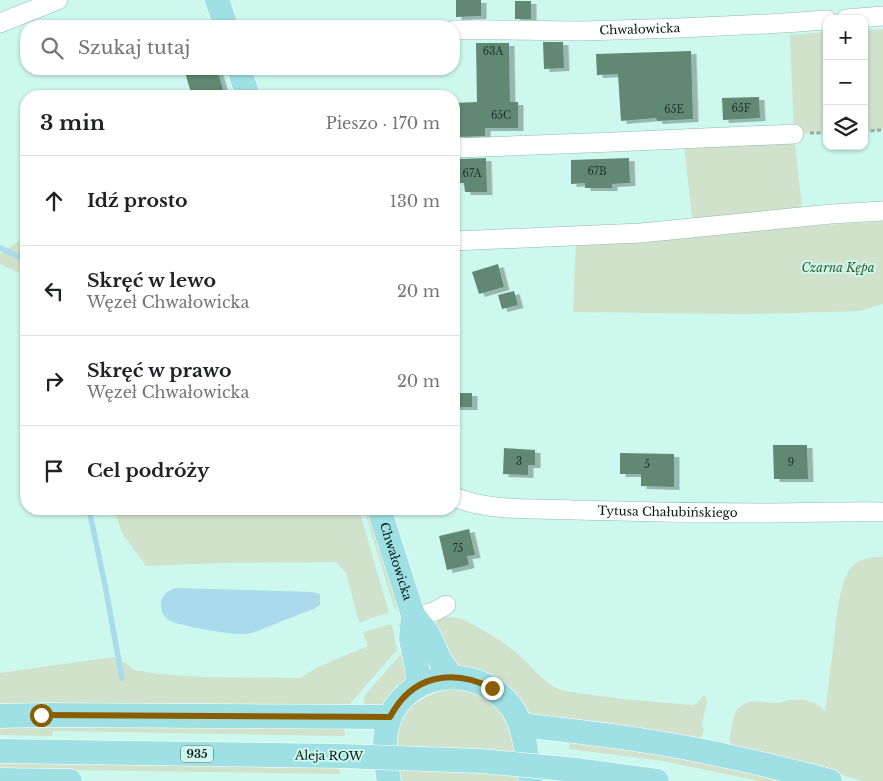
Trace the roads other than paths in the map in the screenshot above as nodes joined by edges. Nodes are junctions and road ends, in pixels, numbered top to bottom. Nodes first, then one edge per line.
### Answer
1 (58, 0) edge
2 (217, 0) edge
3 (883, 16) edge
4 (868, 17) edge
5 (224, 20) edge
6 (823, 20) edge
7 (0, 23) edge
8 (460, 30) edge
9 (242, 75) edge
10 (246, 90) edge
11 (794, 134) dead end
12 (460, 148) edge
13 (883, 211) edge
14 (460, 241) edge
15 (460, 499) edge
16 (883, 512) edge
17 (381, 515) edge
18 (446, 605) dead end
19 (412, 615) junction
20 (452, 677) junction
21 (418, 686) junction
22 (0, 716) edge
23 (390, 717) junction
24 (520, 724) junction
25 (0, 751) edge
26 (0, 780) edge
27 (70, 781) edge
28 (389, 781) edge
29 (531, 781) edge
30 (657, 781) edge
31 (830, 781) edge

1 - 7 street
2 - 5 main road
3 - 4 street
6 - 8 street, Chwałowicka
9 - 10 main road
11 - 12 street
13 - 14 street
15 - 16 street, Tytusa Chałubińskiego
17 - 19 main road, Chwałowicka
18 - 19 street
19 - 20 main road, Chwałowicka
19 - 21 main road, Chwałowicka
20 - 21 main road
20 - 24 main road
21 - 23 main road
22 - 23 main road
23 - 28 main road
24 - 29 main road
24 - 31 main road
25 - 30 main road, Aleja ROW / 935, bridge
26 - 27 main road

